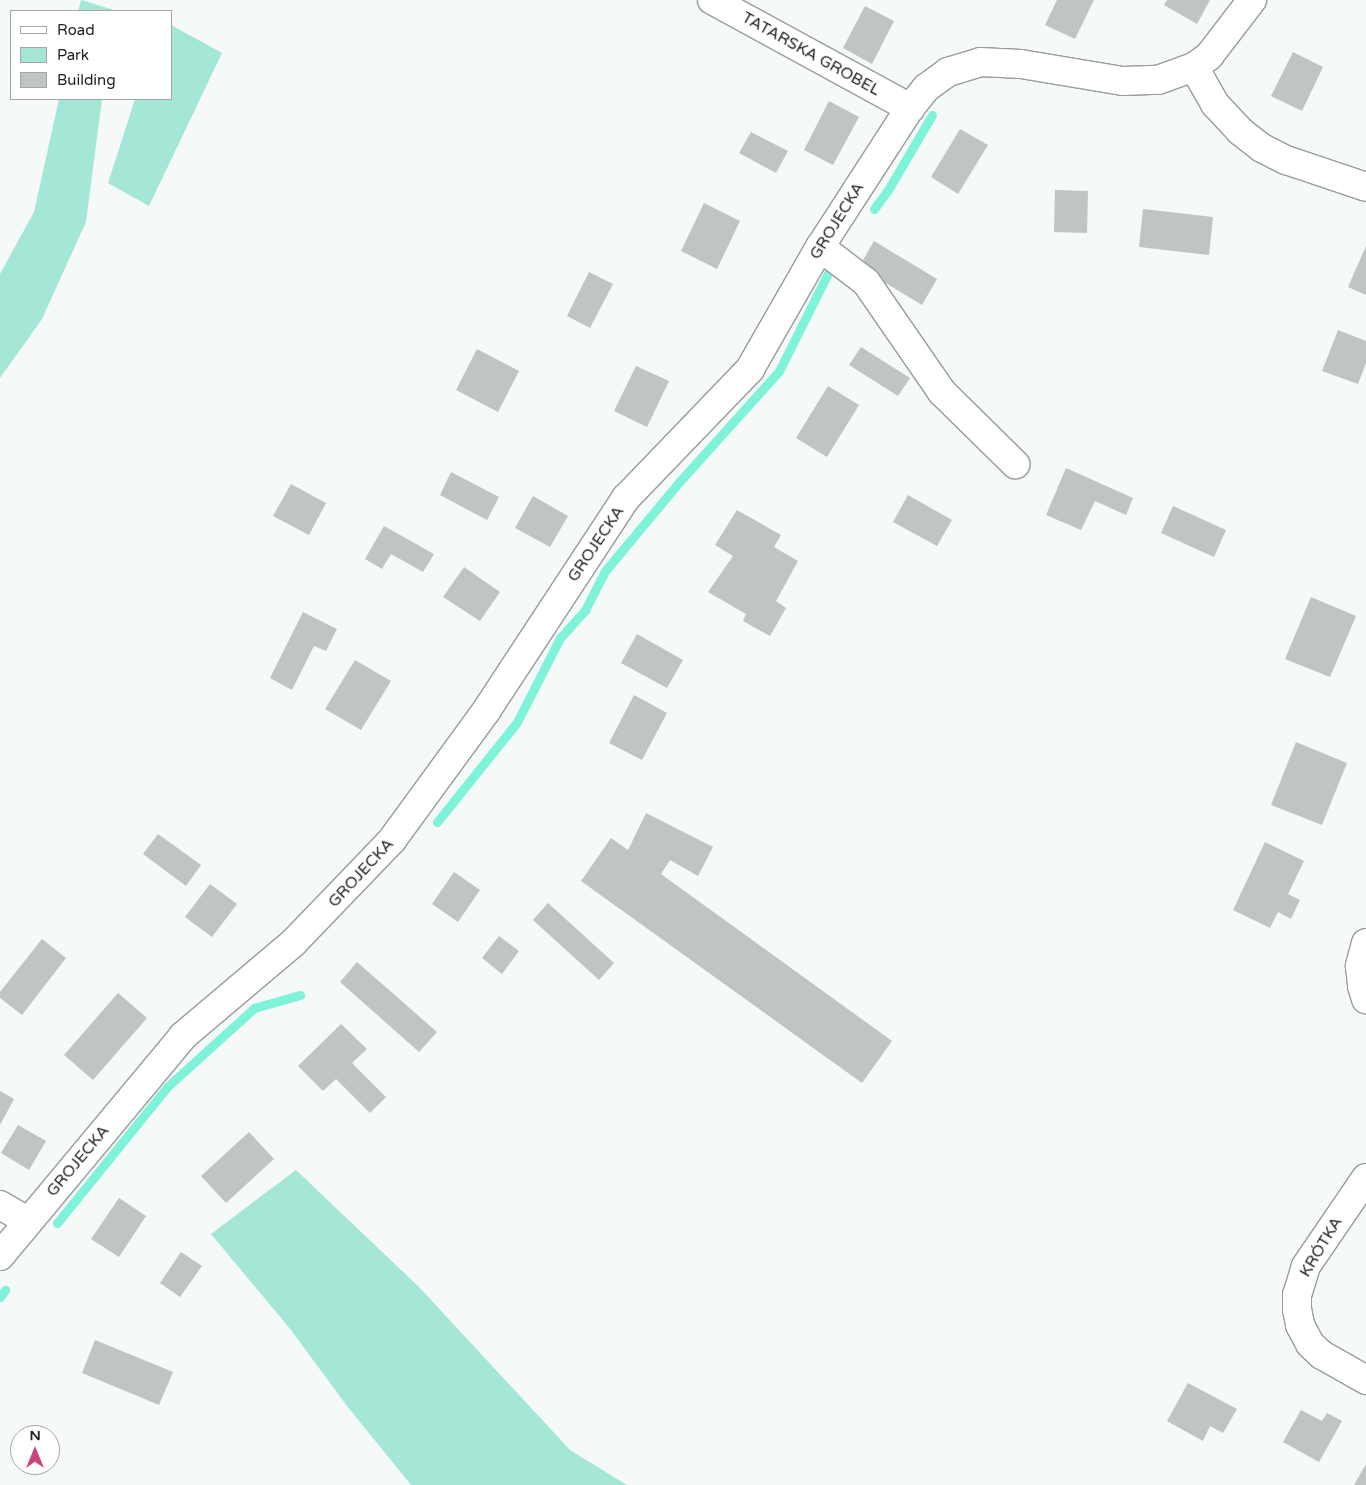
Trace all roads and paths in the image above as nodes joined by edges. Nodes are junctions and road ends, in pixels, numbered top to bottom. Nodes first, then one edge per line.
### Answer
1 (712, 0) edge
2 (1252, 0) edge
3 (1194, 67) junction
4 (910, 108) junction
5 (1366, 187) edge
6 (820, 247) junction
7 (1015, 464) dead end
8 (1366, 943) edge
9 (1366, 999) edge
10 (1366, 1178) edge
11 (0, 1205) edge
12 (28, 1221) junction
13 (0, 1256) edge
14 (1366, 1380) edge

1 - 4 street, TATARSKA GROBEL
2 - 3 street, GROJECKA
3 - 4 street, GROJECKA
3 - 5 street
4 - 6 street, GROJECKA
6 - 7 street
6 - 12 street, GROJECKA
8 - 9 street
10 - 14 street, KRÓTKA
11 - 12 street
12 - 13 street, GROJECKA

